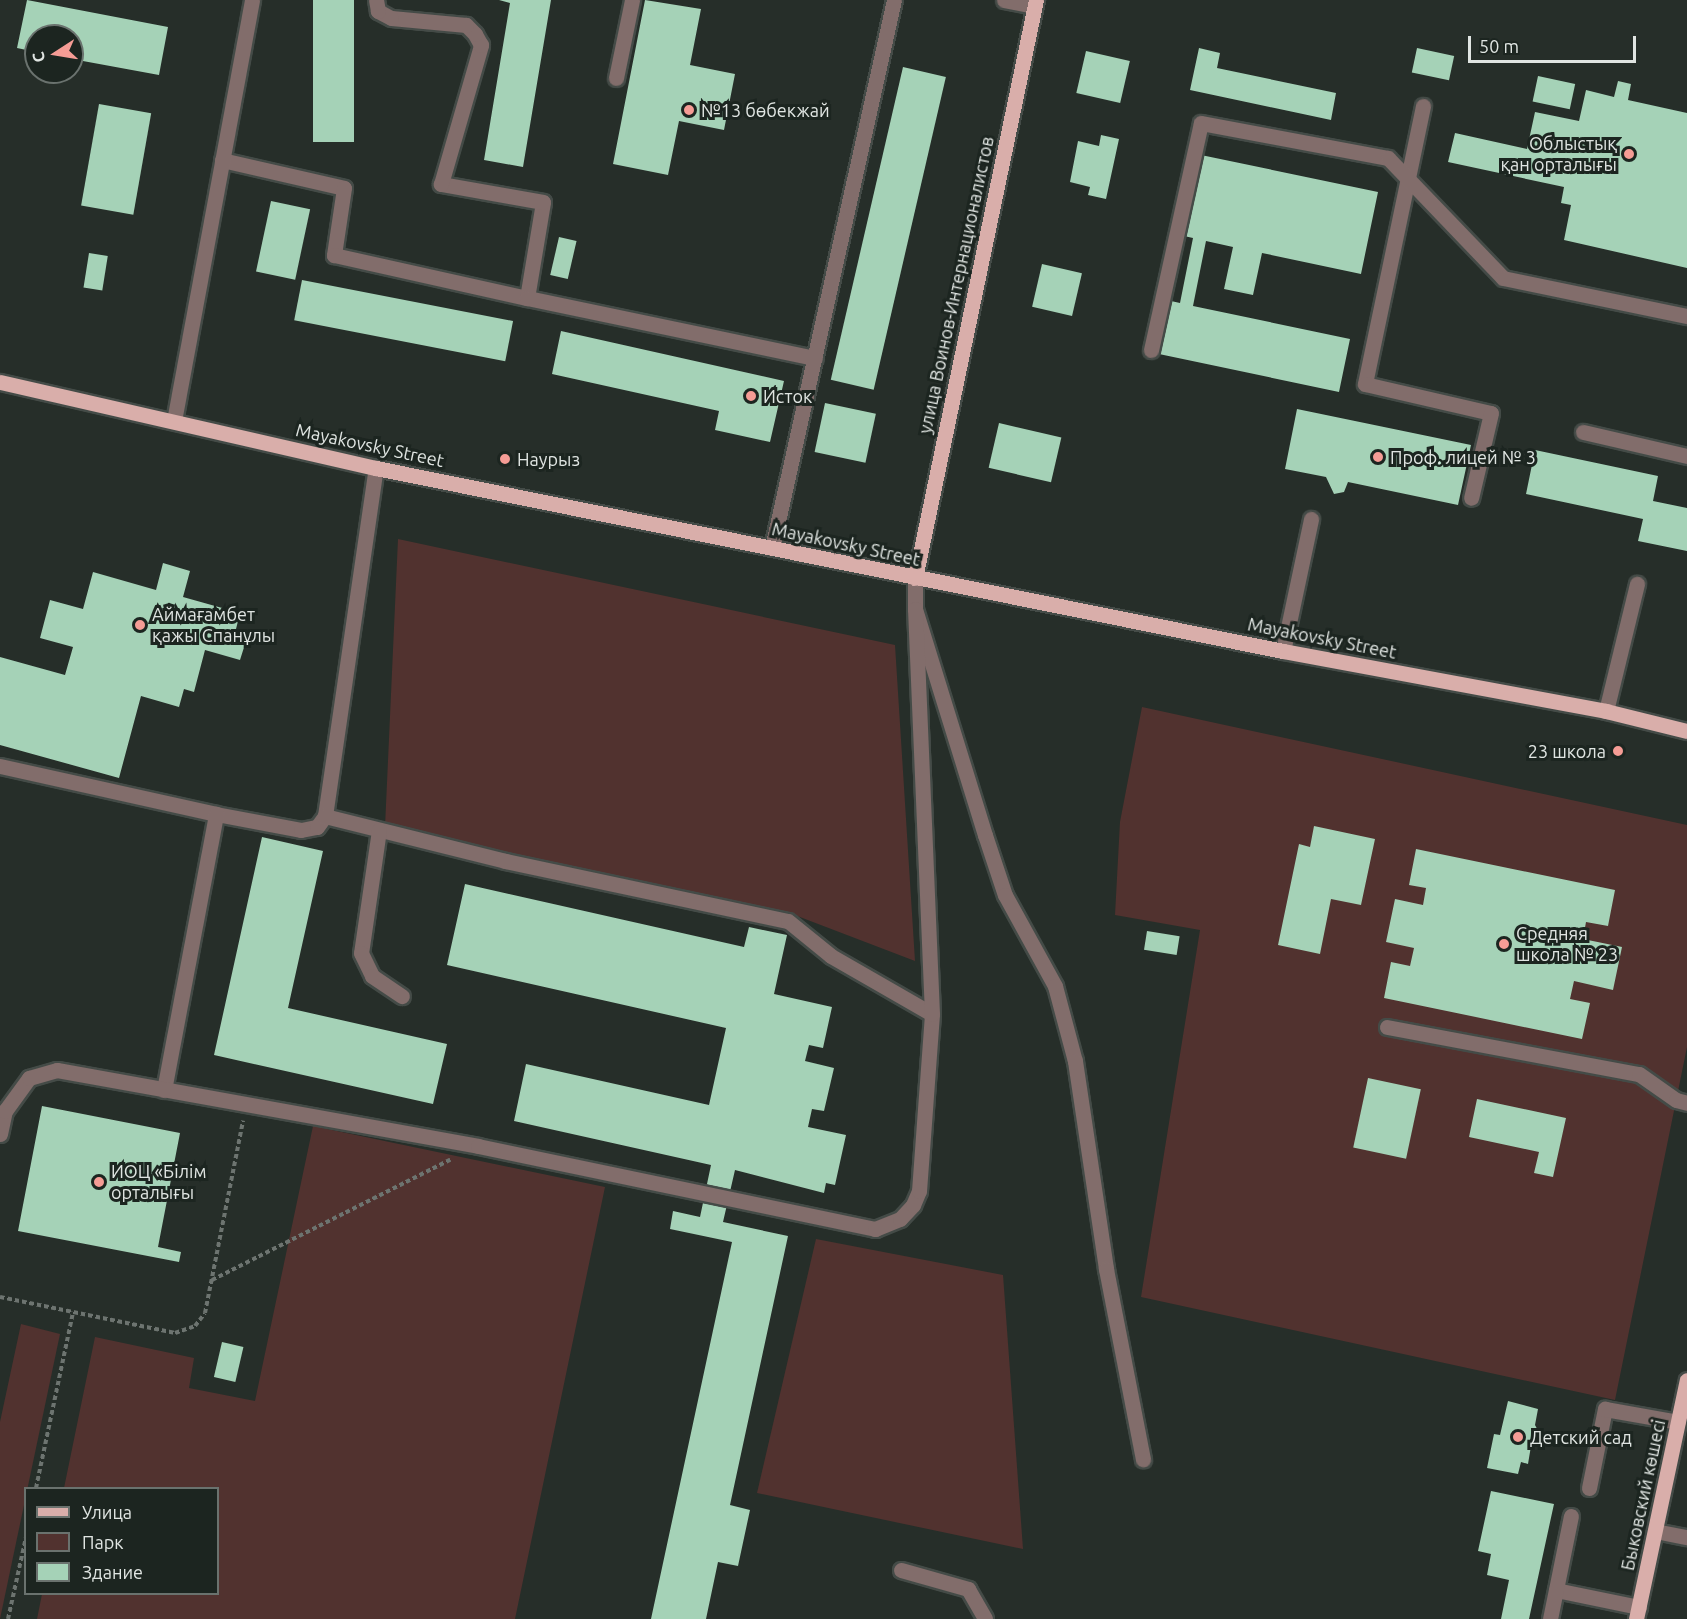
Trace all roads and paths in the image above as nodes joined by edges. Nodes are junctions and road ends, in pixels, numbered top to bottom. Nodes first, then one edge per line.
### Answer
1 (252, 0) edge
2 (376, 0) edge
3 (632, 0) edge
4 (894, 0) edge
5 (1004, 0) edge
6 (1035, 3) edge
7 (616, 78) dead end
8 (1423, 106) dead end
9 (222, 160) junction
10 (1408, 179) junction
11 (527, 298) junction
12 (1687, 316) edge
13 (1152, 350) dead end
14 (815, 358) junction
15 (0, 382) edge
16 (174, 421) junction
17 (1583, 432) dead end
18 (1687, 456) edge
19 (375, 468) junction
20 (1471, 498) dead end
21 (1311, 519) dead end
22 (772, 548) junction
23 (915, 578) junction
24 (1636, 584) dead end
25 (915, 609) junction
26 (1283, 651) junction
27 (1606, 711) junction
28 (1687, 731) edge
29 (0, 766) edge
30 (216, 814) junction
31 (325, 816) junction
32 (379, 830) junction
33 (402, 996) dead end
34 (932, 1014) junction
35 (1387, 1027) dead end
36 (164, 1090) junction
37 (1687, 1103) edge
38 (249, 1104) junction
39 (0, 1134) edge
40 (478, 1146) junction
41 (212, 1280) junction
42 (0, 1297) edge
43 (73, 1312) junction
44 (1687, 1380) edge
45 (1678, 1422) junction
46 (1143, 1459) dead end
47 (36, 1487) edge
48 (1589, 1488) dead end
49 (1571, 1516) dead end
50 (1655, 1531) junction
51 (1687, 1537) edge
52 (24, 1545) edge
53 (901, 1570) dead end
54 (1556, 1590) junction
55 (1638, 1613) edge
56 (8, 1619) edge
57 (985, 1619) edge
58 (1550, 1619) edge

1 - 9 street
2 - 11 street
3 - 7 street
4 - 14 street
5 - 6 street
6 - 23 main road, улица Воинов-Интернационалистов
8 - 10 street
9 - 11 street
9 - 16 street
10 - 12 street
10 - 13 street
10 - 20 street
11 - 14 street
14 - 22 street
15 - 16 main road, Mayakovsky Street
16 - 19 main road, Mayakovsky Street
17 - 18 street
19 - 22 main road, Mayakovsky Street
19 - 31 street
21 - 26 street
22 - 23 main road, Mayakovsky Street
23 - 25 street
23 - 26 main road, Mayakovsky Street
24 - 27 street
25 - 34 street
25 - 46 street
26 - 27 main road, Mayakovsky Street
27 - 28 main road, Mayakovsky Street
29 - 30 street
30 - 31 street
30 - 36 street
31 - 32 street
32 - 33 street
32 - 34 street
34 - 40 street
35 - 37 street
36 - 38 street
36 - 39 street
38 - 40 street
38 - 41 path
40 - 41 path
41 - 43 path
42 - 43 path
43 - 47 path
44 - 45 main road, Быковский көшесі
45 - 48 street
45 - 50 main road, Быковский көшесі
49 - 54 street
50 - 51 street
50 - 55 main road, Быковский көшесі
52 - 56 path
53 - 57 street
54 - 55 street
54 - 58 street

